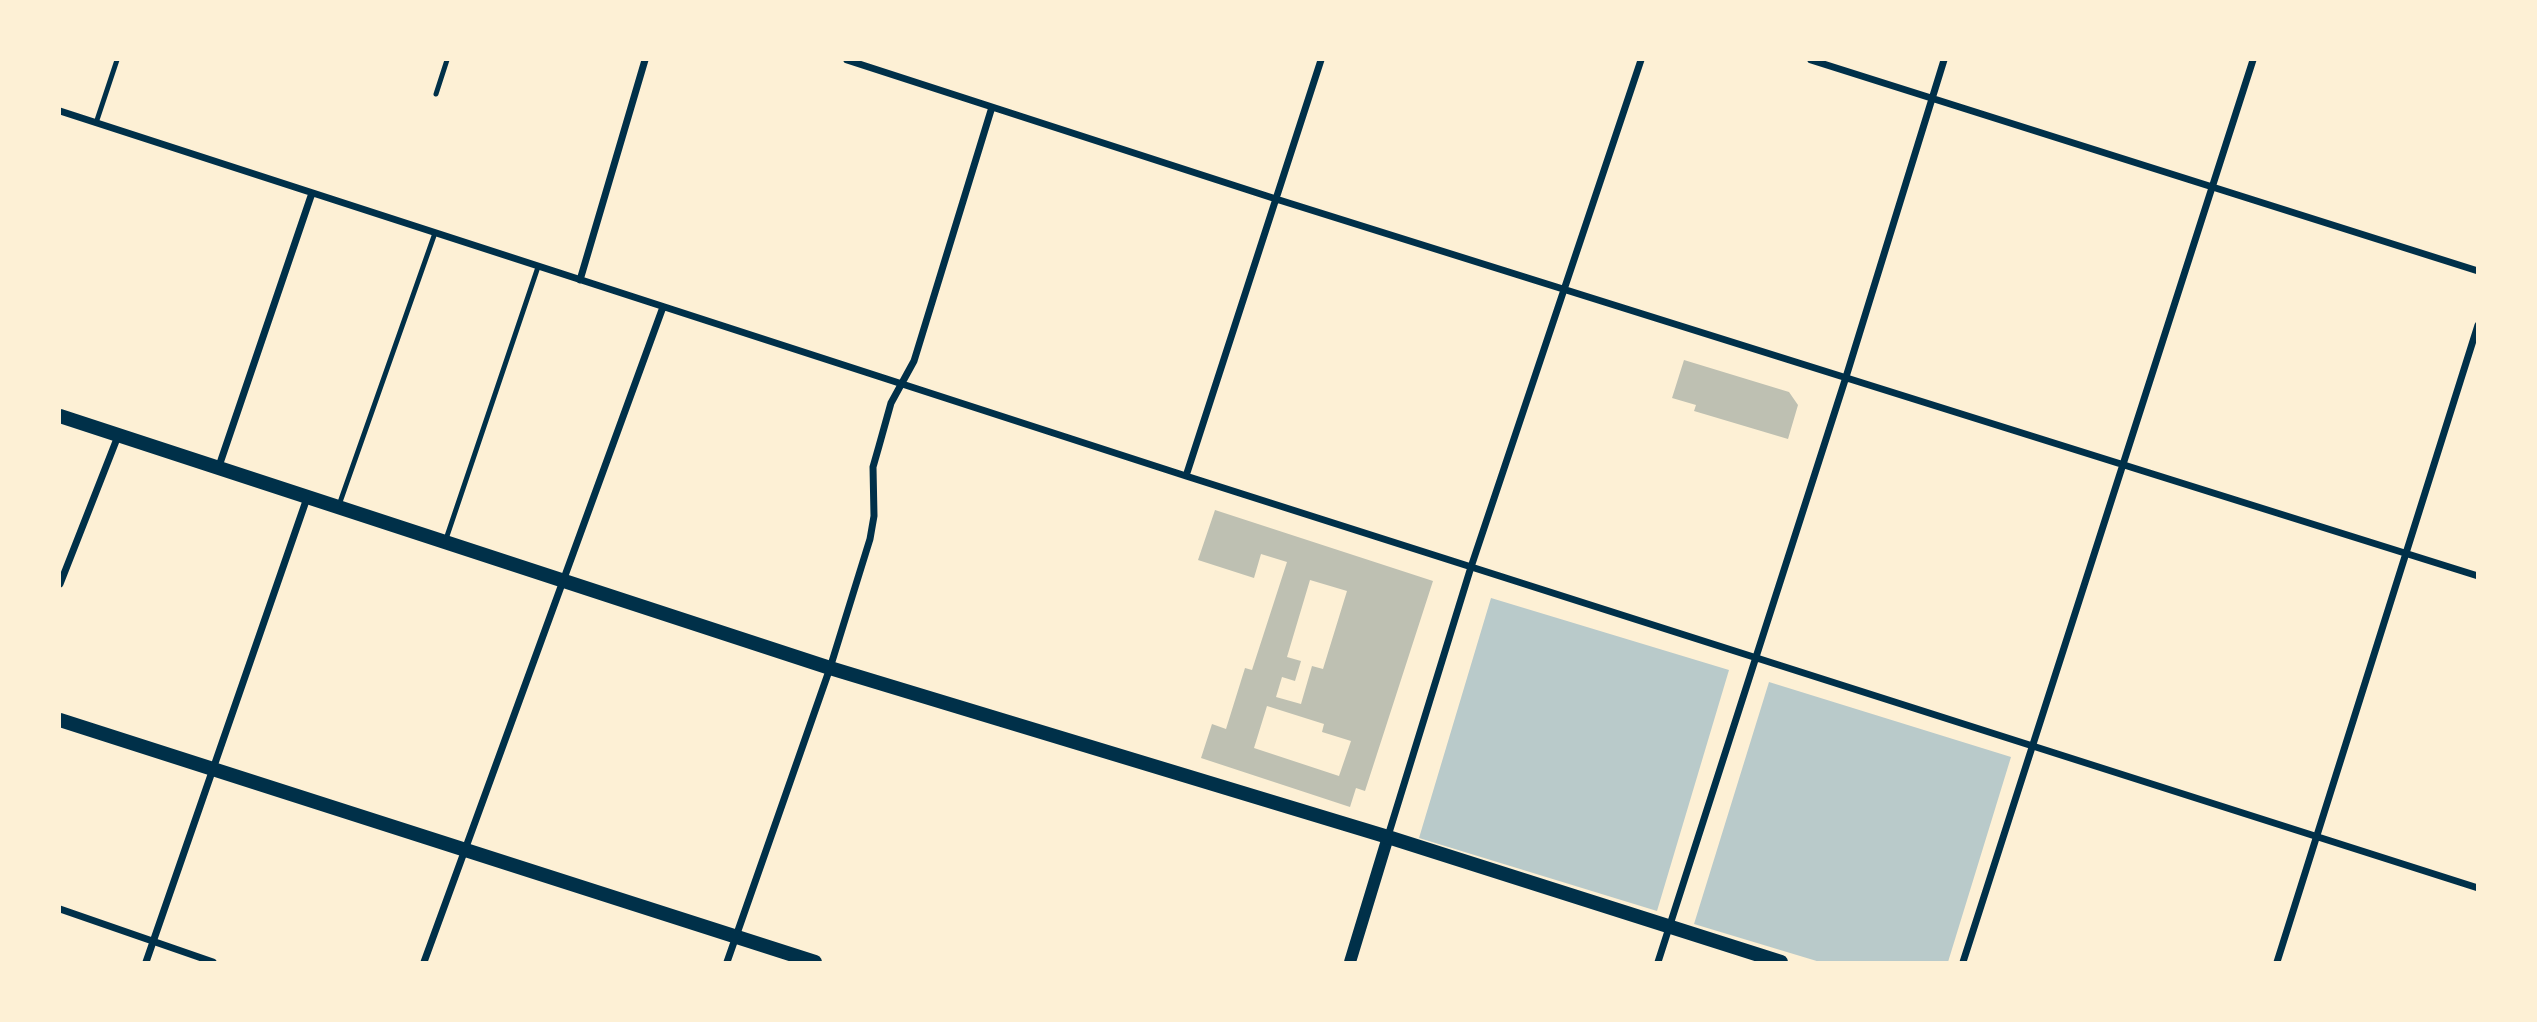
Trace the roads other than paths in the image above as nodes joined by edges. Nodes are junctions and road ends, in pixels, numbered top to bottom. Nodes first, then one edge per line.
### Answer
1 (117, 60) edge
2 (447, 60) edge
3 (645, 60) edge
4 (847, 60) edge
5 (1321, 60) edge
6 (1641, 60) edge
7 (1811, 60) edge
8 (1944, 60) edge
9 (2253, 60) edge
10 (436, 94) dead end
11 (1932, 98) junction
12 (992, 107) junction
13 (60, 111) edge
14 (96, 123) junction
15 (2212, 187) junction
16 (312, 193) junction
17 (1276, 199) junction
18 (435, 233) junction
19 (538, 267) junction
20 (2477, 271) edge
21 (580, 280) junction
22 (1565, 289) junction
23 (663, 307) junction
24 (2477, 325) edge
25 (1846, 377) junction
26 (902, 384) junction
27 (60, 416) edge
28 (118, 436) junction
29 (2123, 464) junction
30 (218, 469) junction
31 (1186, 476) junction
32 (307, 498) junction
33 (338, 508) junction
34 (444, 543) junction
35 (2405, 552) junction
36 (1471, 568) junction
37 (2477, 576) edge
38 (564, 582) junction
39 (60, 584) edge
40 (1757, 659) junction
41 (830, 668) junction
42 (60, 720) edge
43 (2034, 748) junction
44 (213, 770) junction
45 (2317, 835) junction
46 (1388, 837) junction
47 (467, 849) junction
48 (2477, 888) edge
49 (60, 909) edge
50 (1668, 926) junction
51 (736, 937) junction
52 (152, 943) junction
53 (146, 962) edge
54 (213, 962) edge
55 (424, 962) edge
56 (727, 962) edge
57 (814, 962) edge
58 (1350, 962) edge
59 (1658, 962) edge
60 (1781, 962) edge
61 (1963, 962) edge
62 (2277, 962) edge

1 - 14 lane
2 - 10 lane
3 - 21 street
4 - 12 street
5 - 17 street
6 - 22 street
7 - 11 street
8 - 11 street
9 - 15 street
11 - 15 street
11 - 25 street
12 - 17 street
12 - 26 street
13 - 14 street
14 - 16 street
15 - 20 street
15 - 29 street
16 - 18 street
16 - 30 street
17 - 22 street
17 - 31 street
18 - 19 street
18 - 33 lane
19 - 21 street
19 - 34 lane
21 - 23 street
22 - 25 street
22 - 36 street
23 - 26 street
23 - 38 street
24 - 35 street
25 - 29 street
25 - 40 street
26 - 31 street
26 - 41 street
27 - 28 main road
28 - 30 main road
28 - 39 street
29 - 35 street
29 - 43 street
30 - 32 main road
31 - 36 street
32 - 33 main road
32 - 44 street
33 - 34 main road
34 - 38 main road
35 - 37 street
35 - 45 street
36 - 40 street
36 - 46 street
38 - 41 main road
38 - 47 street
40 - 43 street
40 - 50 street
41 - 46 main road
41 - 51 street
42 - 44 main road
43 - 45 street
43 - 61 street
44 - 47 main road
44 - 52 street
45 - 48 street
45 - 62 street
46 - 50 main road
46 - 58 street
47 - 51 main road
47 - 55 street
49 - 52 street
50 - 59 street
50 - 60 main road
51 - 56 street
51 - 57 main road
52 - 53 street
52 - 54 street

